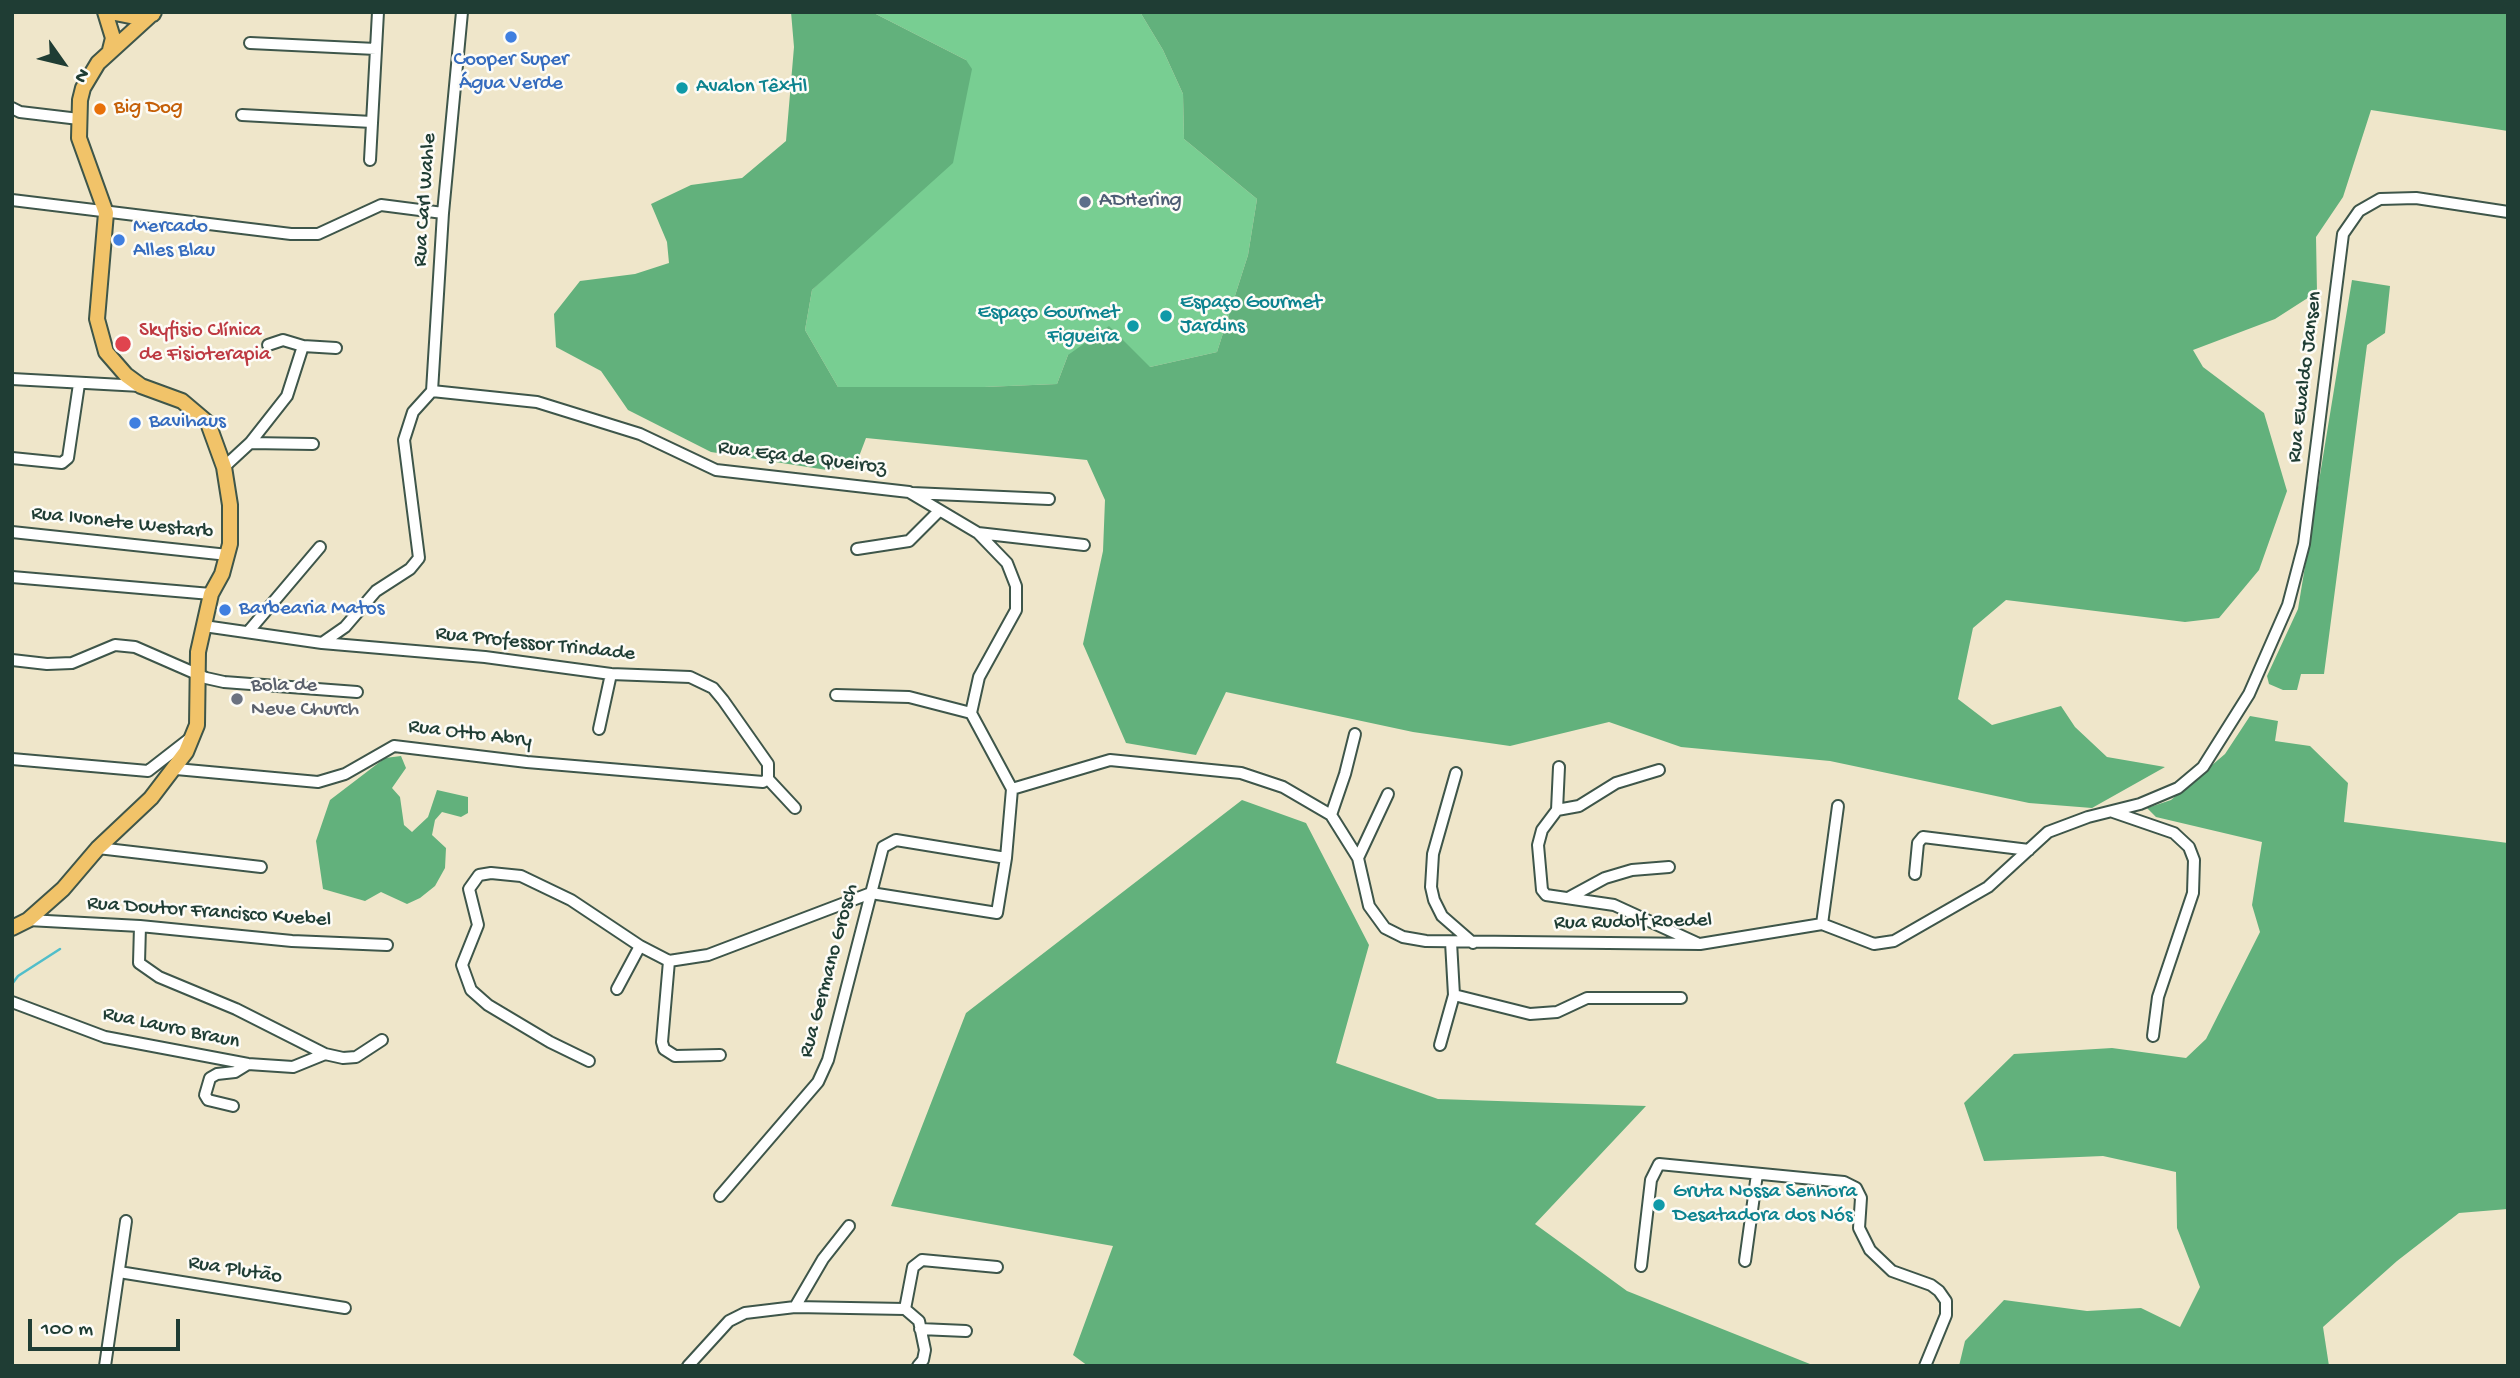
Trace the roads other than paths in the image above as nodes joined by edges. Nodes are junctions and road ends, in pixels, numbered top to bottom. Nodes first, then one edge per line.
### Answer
1 (105, 12) edge
2 (110, 12) edge
3 (378, 12) edge
4 (462, 12) edge
5 (153, 13) edge
6 (250, 43) dead end
7 (376, 49) junction
8 (110, 50) junction
9 (12, 108) edge
10 (242, 115) dead end
11 (79, 119) junction
12 (372, 122) junction
13 (370, 160) dead end
14 (12, 200) edge
15 (443, 212) junction
16 (2508, 212) edge
17 (106, 213) junction
18 (268, 345) dead end
19 (303, 346) junction
20 (336, 348) dead end
21 (12, 379) edge
22 (79, 384) junction
23 (141, 386) junction
24 (432, 391) junction
25 (250, 443) junction
26 (313, 444) dead end
27 (12, 458) edge
28 (224, 467) junction
29 (909, 492) junction
30 (1049, 499) dead end
31 (939, 511) junction
32 (12, 532) edge
33 (978, 533) junction
34 (1084, 545) dead end
35 (320, 547) dead end
36 (857, 549) dead end
37 (228, 555) junction
38 (12, 577) edge
39 (211, 594) junction
40 (204, 626) junction
41 (248, 632) junction
42 (322, 643) junction
43 (12, 660) edge
44 (196, 674) junction
45 (611, 674) junction
46 (358, 692) dead end
47 (836, 695) dead end
48 (971, 713) junction
49 (599, 729) dead end
50 (1355, 734) dead end
51 (193, 736) junction
52 (12, 759) edge
53 (1559, 767) dead end
54 (176, 769) junction
55 (1659, 770) dead end
56 (1456, 773) dead end
57 (768, 779) junction
58 (1012, 789) junction
59 (1388, 793) dead end
60 (1838, 806) dead end
61 (794, 808) dead end
62 (1557, 810) junction
63 (2112, 812) junction
64 (1331, 815) junction
65 (98, 848) junction
66 (2029, 850) junction
67 (1006, 858) junction
68 (1358, 858) junction
69 (261, 867) dead end
70 (1669, 867) dead end
71 (1915, 874) dead end
72 (871, 893) junction
73 (1569, 897) junction
74 (28, 920) junction
75 (1822, 924) junction
76 (140, 926) junction
77 (12, 928) edge
78 (1451, 942) junction
79 (1473, 943) junction
80 (1700, 944) junction
81 (387, 945) dead end
82 (640, 946) junction
83 (668, 961) junction
84 (617, 989) dead end
85 (1454, 995) junction
86 (1681, 998) dead end
87 (12, 1002) edge
88 (2153, 1036) dead end
89 (382, 1041) dead end
90 (1440, 1045) dead end
91 (324, 1054) junction
92 (720, 1055) dead end
93 (589, 1061) dead end
94 (248, 1064) junction
95 (233, 1106) dead end
96 (1757, 1174) junction
97 (720, 1196) dead end
98 (126, 1221) dead end
99 (849, 1226) dead end
100 (1745, 1261) dead end
101 (1641, 1266) dead end
102 (997, 1267) dead end
103 (118, 1272) junction
104 (795, 1307) junction
105 (345, 1308) dead end
106 (905, 1309) junction
107 (920, 1329) junction
108 (966, 1331) dead end
109 (105, 1366) edge
110 (688, 1366) edge
111 (918, 1366) edge
112 (1925, 1366) edge

1 - 8 main road
2 - 5 main road
3 - 7 street
4 - 15 street, Rua Carl Wahle
5 - 8 main road
6 - 7 street
7 - 12 street
8 - 11 main road
9 - 11 street
10 - 12 street
11 - 17 main road
12 - 13 street
14 - 17 street
15 - 17 street
15 - 24 street, Rua Carl Wahle
16 - 63 street, Rua Ewaldo Jansen
17 - 23 main road
18 - 19 street
19 - 20 street
19 - 25 street
21 - 22 street
22 - 23 street
22 - 27 street
23 - 28 main road
24 - 29 street, Rua Eça de Queiroz
24 - 42 street
25 - 26 street
25 - 28 street
28 - 37 main road
29 - 30 street
29 - 31 street, Rua Eça de Queiroz
31 - 33 street, Rua Eça de Queiroz
31 - 36 street
32 - 37 street, Rua Ivonete Westarb
33 - 34 street
33 - 48 street, Rua Eça de Queiroz
35 - 41 street
37 - 39 main road
38 - 39 street
39 - 40 main road
40 - 41 street, Rua Professor Trindade
40 - 44 main road
41 - 42 street, Rua Professor Trindade
42 - 45 street, Rua Professor Trindade
43 - 44 street
44 - 46 street
44 - 51 main road
45 - 49 street
45 - 57 street, Rua Professor Trindade
47 - 48 street
48 - 58 street
50 - 64 street
51 - 52 street
51 - 54 main road
53 - 62 street
54 - 57 street, Rua Otto Abry
54 - 65 main road
55 - 62 street
56 - 79 street
57 - 61 street, Rua Professor Trindade
58 - 64 street, Rua Rudolf Roedel
58 - 67 street
59 - 68 street
60 - 75 street
62 - 73 street
63 - 66 street
63 - 88 street
64 - 68 street, Rua Rudolf Roedel
65 - 69 street
65 - 74 main road
66 - 71 street
66 - 75 street
67 - 72 street, Rua Germano Grosch
67 - 72 street
68 - 78 street, Rua Rudolf Roedel
70 - 73 street
72 - 83 street
72 - 97 street, Rua Germano Grosch
73 - 80 street
74 - 76 street, Rua Doutor Francisco Kuebel
74 - 77 main road
75 - 80 street, Rua Rudolf Roedel
76 - 81 street, Rua Doutor Francisco Kuebel
76 - 91 street
78 - 79 street, Rua Rudolf Roedel
78 - 85 street
79 - 80 street, Rua Rudolf Roedel
82 - 83 street
82 - 84 street
82 - 93 street
83 - 92 street
85 - 86 street
85 - 90 street
87 - 94 street, Rua Lauro Braun
89 - 91 street
91 - 94 street, Rua Lauro Braun
94 - 95 street
96 - 100 street
96 - 101 street
96 - 112 street
98 - 103 street
99 - 104 street
102 - 106 street
103 - 105 street, Rua Plutão
103 - 109 street
104 - 106 street
104 - 110 street
106 - 107 street
107 - 108 street
107 - 111 street

